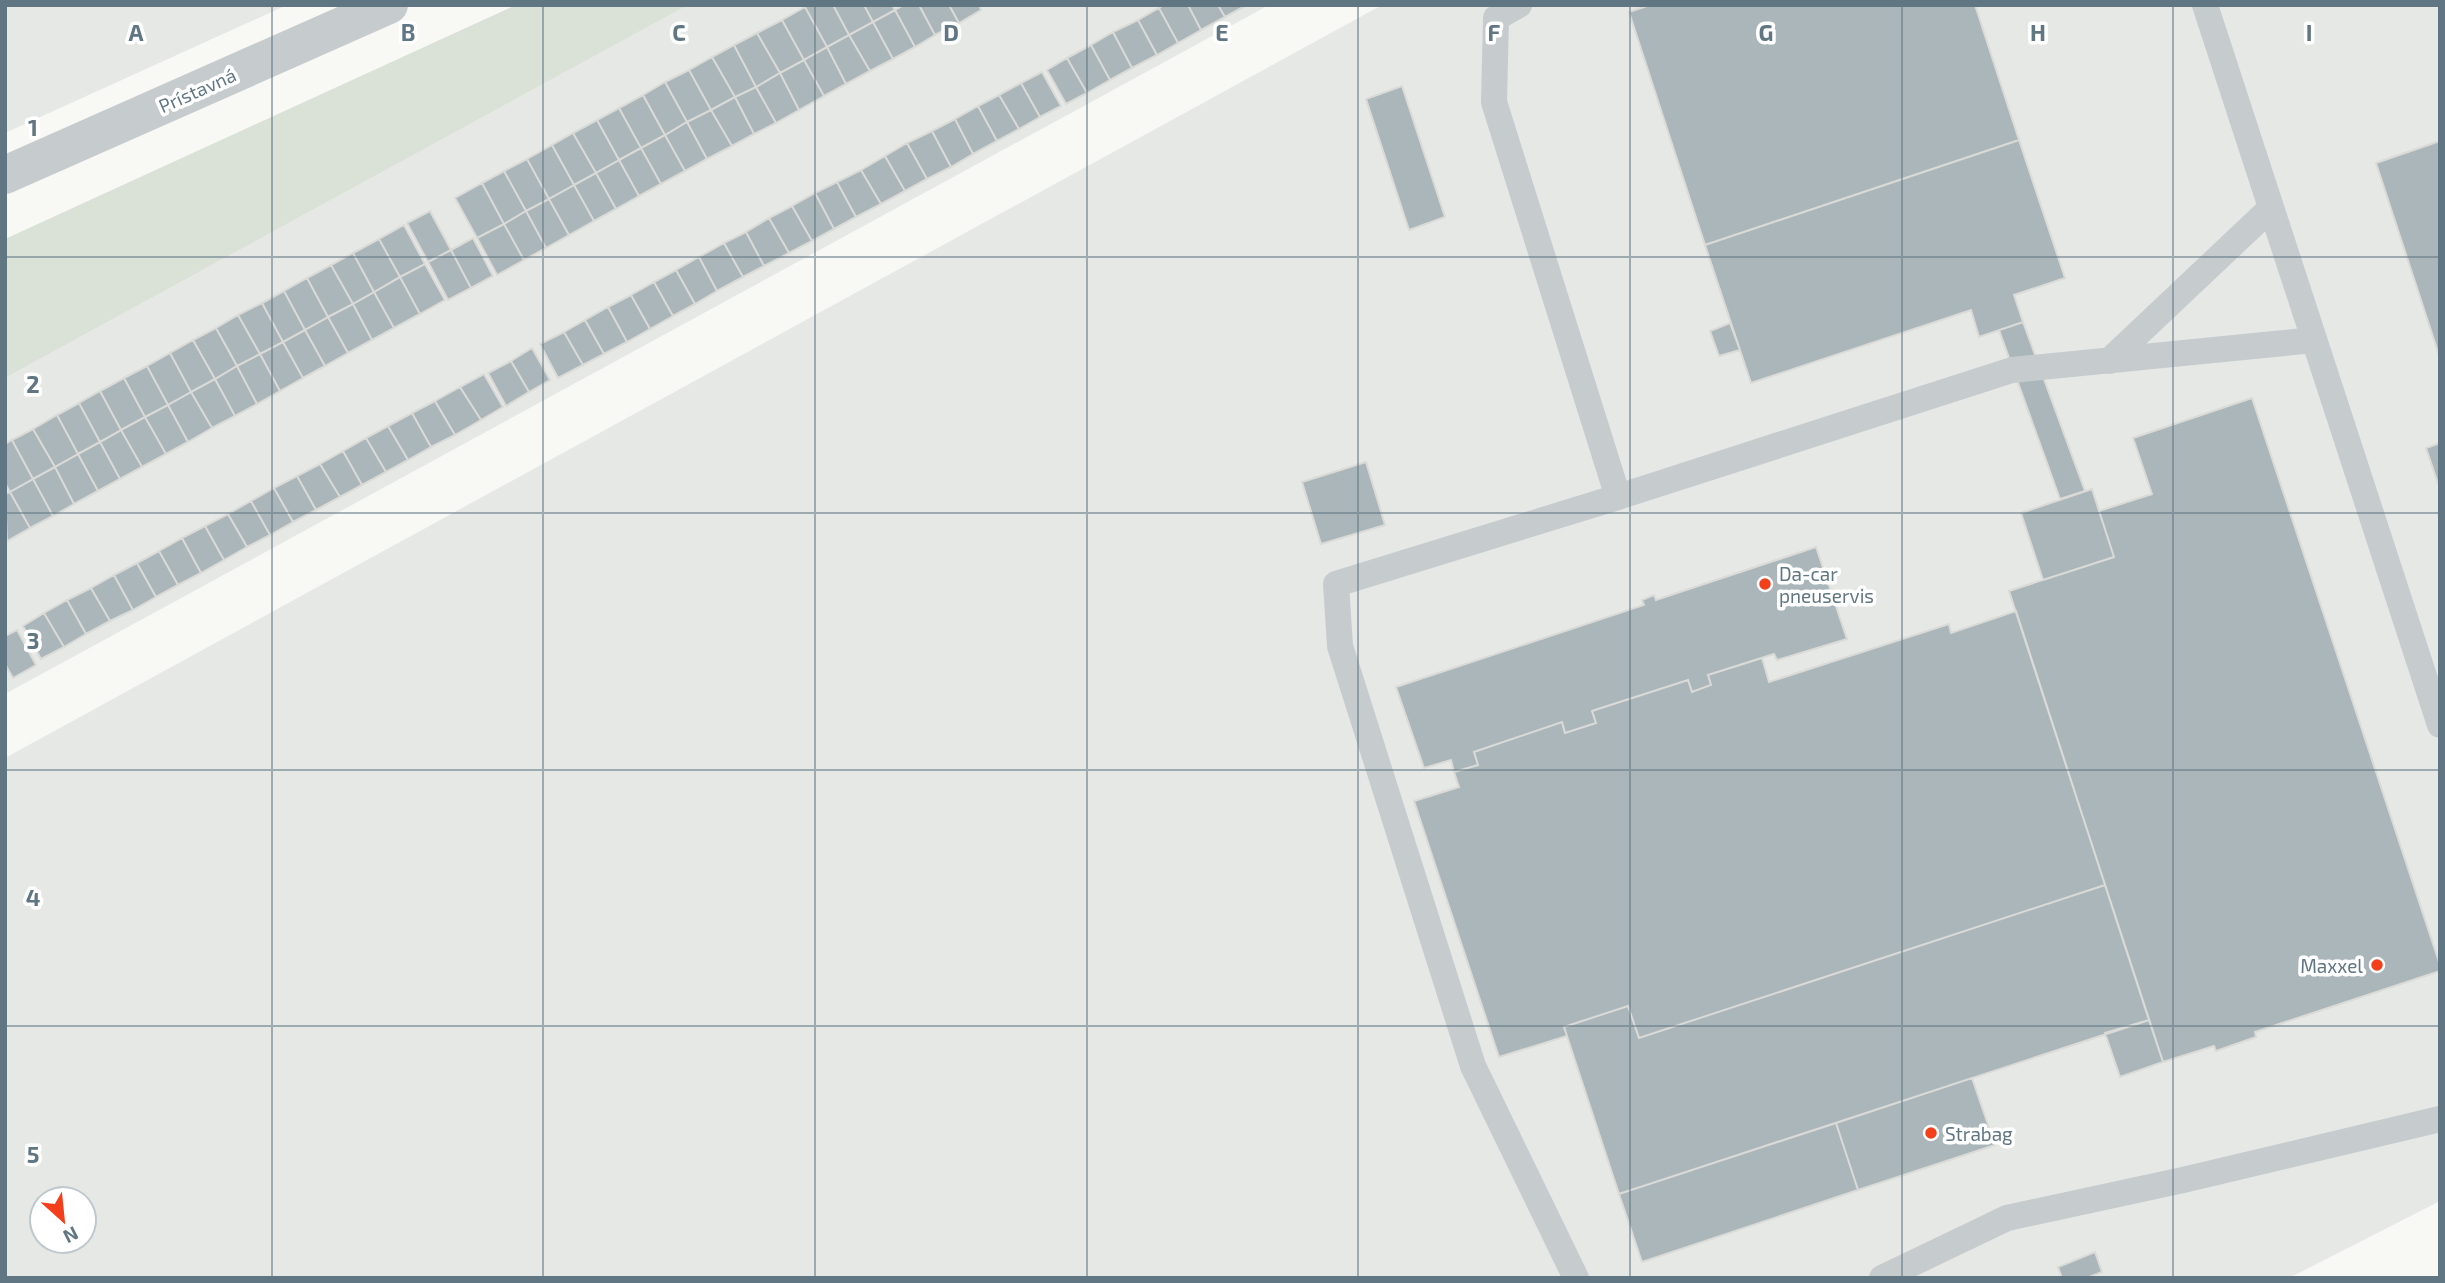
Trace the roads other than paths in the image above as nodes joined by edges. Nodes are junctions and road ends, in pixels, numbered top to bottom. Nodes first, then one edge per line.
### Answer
1 (389, 5) edge
2 (1519, 5) edge
3 (2205, 5) edge
4 (5, 175) edge
5 (2270, 208) junction
6 (2314, 340) junction
7 (2109, 360) junction
8 (1618, 497) junction
9 (2440, 725) edge
10 (2440, 1119) edge
11 (1576, 1278) edge
12 (1882, 1278) edge

1 - 4 street, Prístavná
2 - 8 lane
3 - 5 lane
5 - 6 lane
5 - 7 lane
6 - 7 lane
6 - 9 lane
7 - 8 lane
8 - 11 lane
10 - 12 lane

